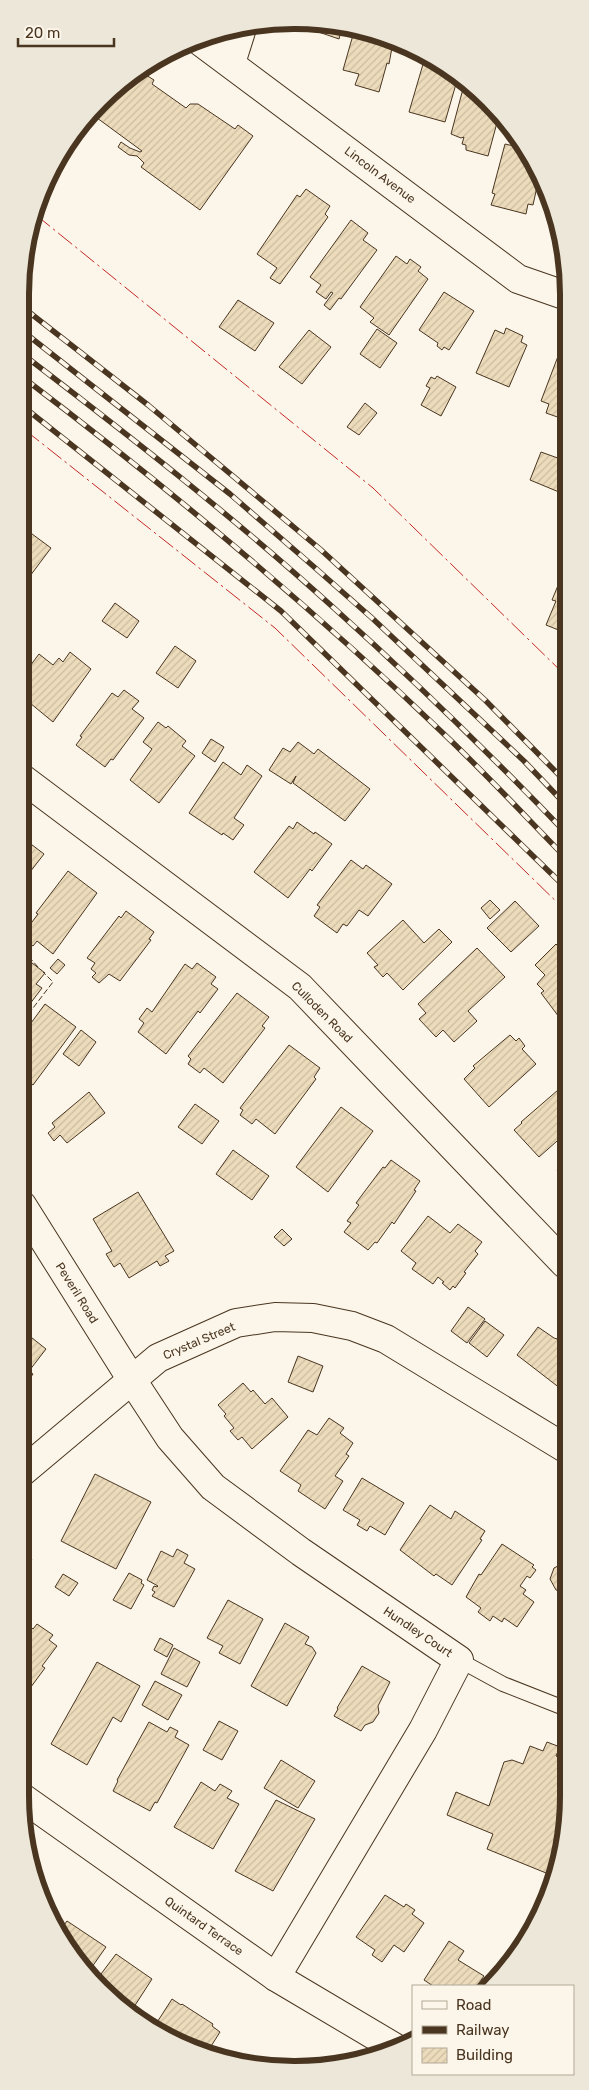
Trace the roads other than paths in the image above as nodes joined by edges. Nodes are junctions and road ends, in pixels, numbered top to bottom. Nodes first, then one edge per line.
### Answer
1 (240, 35) edge
2 (205, 45) edge
3 (231, 63) junction
4 (560, 294) edge
5 (29, 784) edge
6 (29, 1216) edge
7 (560, 1259) edge
8 (132, 1380) junction
9 (560, 1446) edge
10 (29, 1466) edge
11 (459, 1660) junction
12 (560, 1706) edge
13 (29, 1802) edge
14 (276, 1977) junction
15 (389, 2044) edge

1 - 3 street
2 - 3 street, Lincoln Avenue
3 - 4 street, Lincoln Avenue
5 - 7 street, Culloden Road
6 - 8 street, Peveril Road
8 - 9 street, Crystal Street
8 - 10 street, Crystal Street
8 - 11 street, Hundley Court
11 - 12 lane
11 - 14 street, Hundley Court
13 - 14 street, Quintard Terrace
14 - 15 street, Quintard Terrace

